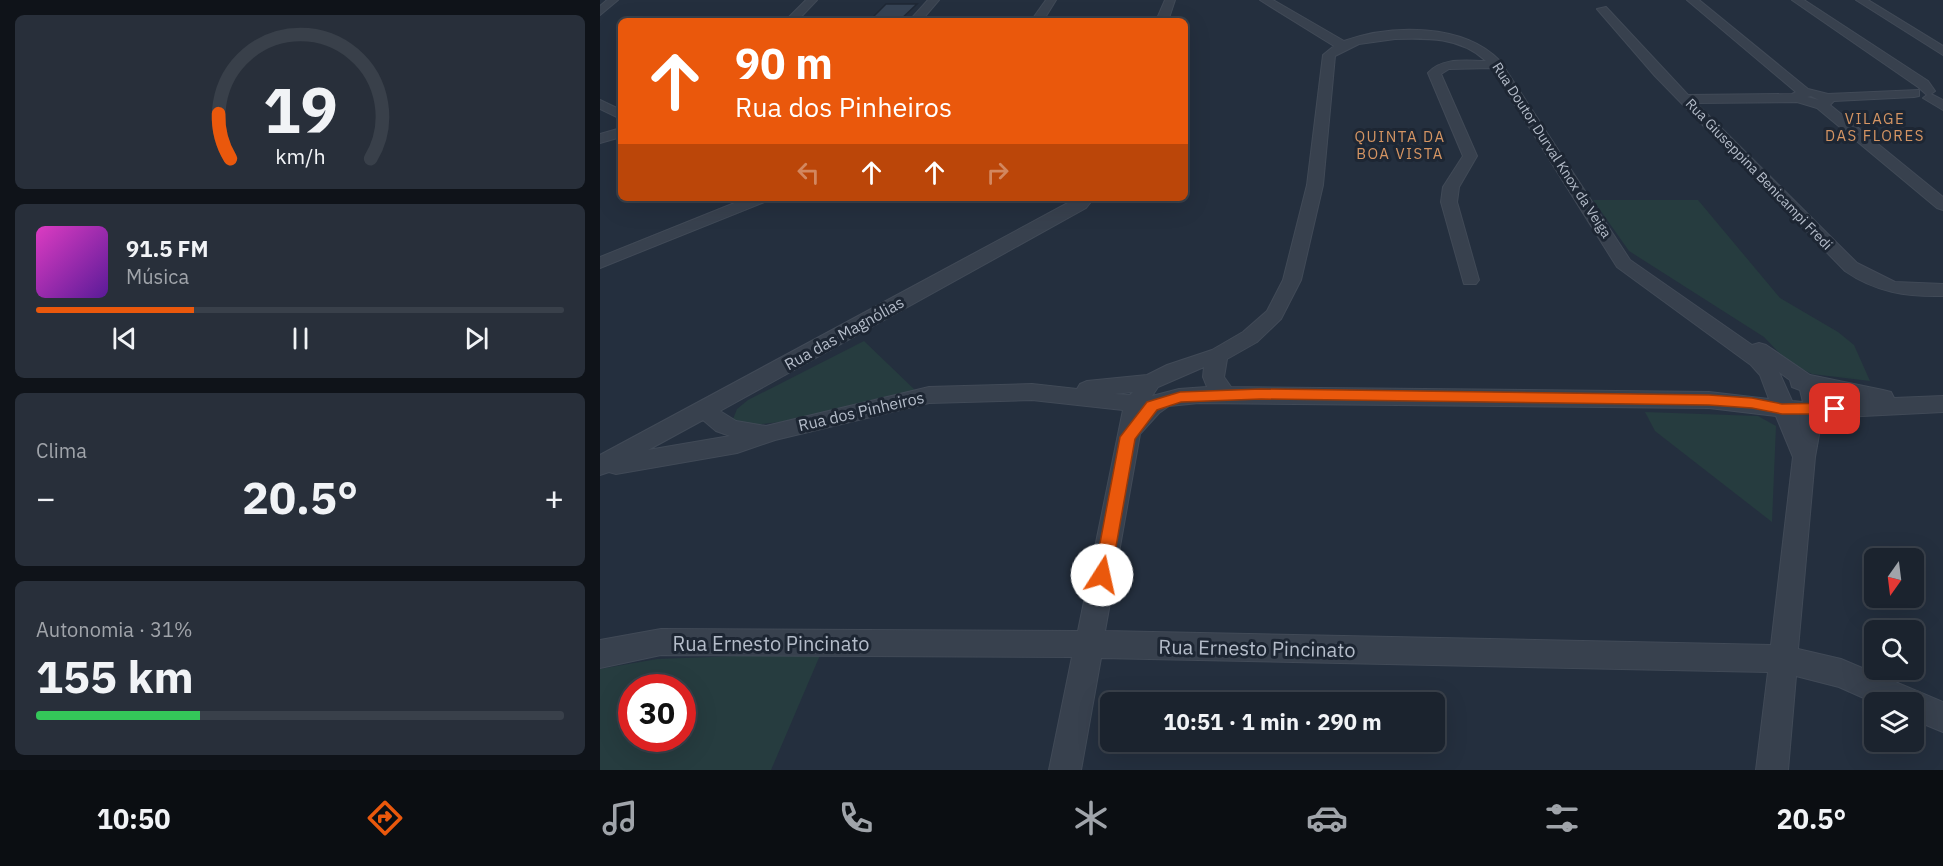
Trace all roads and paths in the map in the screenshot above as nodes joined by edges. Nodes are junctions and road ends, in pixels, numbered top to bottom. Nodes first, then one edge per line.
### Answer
1 (613, 0) edge
2 (812, 0) edge
3 (934, 0) edge
4 (1051, 0) edge
5 (1170, 0) edge
6 (1265, 0) edge
7 (1692, 0) edge
8 (1797, 0) edge
9 (1861, 0) edge
10 (1602, 9) dead end
11 (600, 12) edge
12 (794, 18) edge
13 (918, 18) edge
14 (1039, 18) edge
15 (1163, 18) edge
16 (1342, 45) junction
17 (1943, 51) edge
18 (1496, 64) junction
19 (1922, 93) junction
20 (1801, 95) junction
21 (1686, 99) junction
22 (1823, 101) junction
23 (600, 104) edge
24 (1943, 106) edge
25 (618, 113) edge
26 (618, 133) edge
27 (600, 139) edge
28 (754, 201) edge
29 (1083, 201) edge
30 (1943, 204) edge
31 (1615, 247) junction
32 (600, 263) edge
33 (1470, 280) dead end
34 (1943, 290) edge
35 (1219, 355) junction
36 (1806, 381) junction
37 (1151, 382) junction
38 (1774, 384) junction
39 (1057, 393) junction
40 (1226, 395) junction
41 (1919, 404) junction
42 (1943, 404) edge
43 (1135, 405) junction
44 (1782, 409) junction
45 (706, 410) junction
46 (1814, 410) junction
47 (773, 432) junction
48 (1128, 437) junction
49 (1804, 457) junction
50 (600, 467) edge
51 (1090, 644) junction
52 (600, 654) edge
53 (1784, 659) junction
54 (1885, 692) edge
55 (1924, 709) edge
56 (1943, 717) edge
57 (1065, 770) edge
58 (1772, 770) edge

1 - 11 street
2 - 12 street
3 - 13 street
4 - 14 street
5 - 15 street
6 - 16 street
7 - 20 street
8 - 19 street
9 - 17 street
10 - 21 street, Rua Giuseppina Benicampi Fredi
16 - 18 street, Rua Doutor Durval Knox da Veiga
16 - 35 street
18 - 31 street, Rua Doutor Durval Knox da Veiga
18 - 33 street
19 - 22 street
19 - 24 street
20 - 21 street
20 - 22 street
21 - 34 street, Rua Giuseppina Benicampi Fredi
22 - 30 street
23 - 25 street
26 - 27 street
28 - 32 street
29 - 45 street, Rua das Magnólias
31 - 36 street, Rua Doutor Durval Knox da Veiga
31 - 38 street, Rua Doutor Durval Knox da Veiga
35 - 37 street, Rua dos Pinheiros
35 - 40 street
36 - 38 street
36 - 41 street
36 - 46 street
37 - 39 street, Rua dos Pinheiros
37 - 43 street, Rua dos Pinheiros
38 - 44 street
39 - 43 street, Rua dos Pinheiros
39 - 47 street, Rua dos Pinheiros
40 - 44 street
40 - 48 street
41 - 42 street
41 - 46 street
43 - 48 street
44 - 46 street
44 - 49 street
45 - 47 street, Rua dos Pinheiros
45 - 50 street, Rua das Magnólias
46 - 49 street
47 - 50 street, Rua dos Pinheiros
48 - 51 street
49 - 53 street
51 - 52 street, Rua Ernesto Pincinato
51 - 53 street, Rua Ernesto Pincinato
51 - 57 street
53 - 54 street, Rua Ernesto Pincinato
53 - 58 street
55 - 56 street

